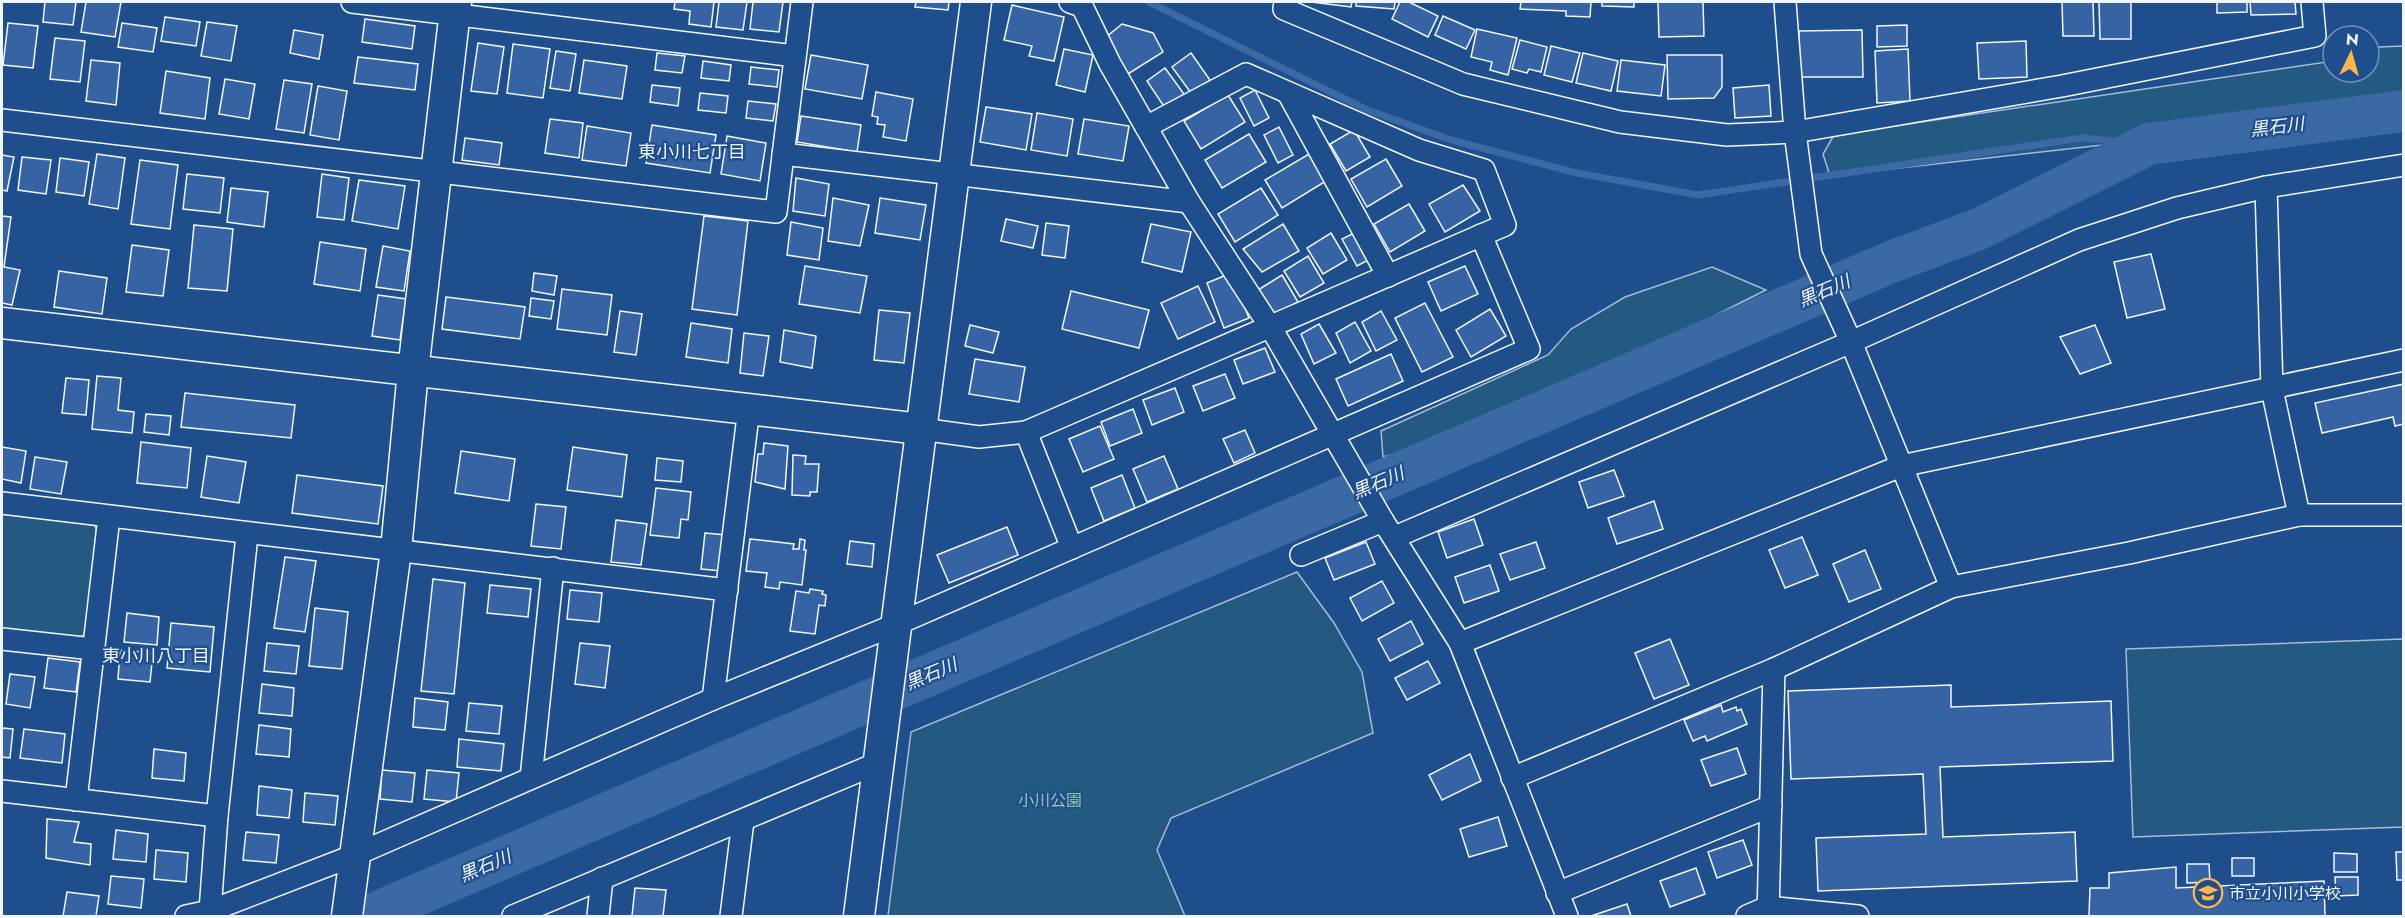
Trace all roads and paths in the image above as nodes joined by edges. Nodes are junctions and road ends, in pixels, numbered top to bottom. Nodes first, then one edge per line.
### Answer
1 (352, 2) edge
2 (802, 2) edge
3 (976, 2) edge
4 (1070, 2) edge
5 (1285, 2) edge
6 (1785, 2) edge
7 (2312, 2) edge
8 (456, 7) edge
9 (795, 56) junction
10 (1288, 93) junction
11 (2, 120) edge
12 (1146, 127) junction
13 (1795, 132) junction
14 (783, 154) junction
15 (2403, 165) edge
16 (435, 170) junction
17 (954, 174) junction
18 (2266, 187) junction
19 (1189, 202) junction
20 (1481, 236) junction
21 (1388, 276) junction
22 (2, 323) edge
23 (1271, 328) junction
24 (1851, 342) junction
25 (2403, 360) edge
26 (412, 371) junction
27 (2272, 389) junction
28 (749, 408) junction
29 (921, 429) junction
30 (1026, 432) junction
31 (1340, 443) junction
32 (1901, 466) junction
33 (2, 503) edge
34 (2299, 515) junction
35 (2403, 515) edge
36 (109, 517) junction
37 (1385, 522) junction
38 (248, 535) junction
39 (1072, 548) junction
40 (396, 550) junction
41 (1301, 555) dead end
42 (553, 568) junction
43 (1951, 587) junction
44 (727, 590) junction
45 (896, 634) junction
46 (2, 639) edge
47 (1460, 643) junction
48 (93, 649) junction
49 (1774, 669) junction
50 (713, 699) junction
51 (878, 763) junction
52 (531, 778) junction
53 (1512, 778) junction
54 (2, 791) edge
55 (76, 800) junction
56 (1771, 806) junction
57 (217, 816) junction
58 (743, 820) junction
59 (354, 861) junction
60 (602, 878) junction
61 (1557, 892) junction
62 (210, 911) junction
63 (1768, 912) edge
64 (186, 916) edge
65 (347, 916) edge
66 (513, 916) edge
67 (598, 916) edge
68 (731, 916) edge
69 (859, 916) edge
70 (1567, 916) edge
71 (1747, 916) edge
72 (1858, 916) edge

1 - 8 street
2 - 9 street
3 - 17 street
4 - 12 street
5 - 13 street
6 - 13 street
7 - 13 street
8 - 9 street
8 - 16 street
9 - 14 street
10 - 12 street
10 - 20 street
10 - 21 street
11 - 16 street
12 - 19 street
13 - 24 street
14 - 16 street
14 - 17 street
15 - 18 street
16 - 26 street
17 - 19 street
17 - 29 street
18 - 24 street
18 - 27 street
19 - 23 street
20 - 21 street
20 - 31 street
21 - 23 street
22 - 26 street
23 - 30 street
23 - 31 street
24 - 32 street
24 - 37 street
25 - 27 street
26 - 28 street
26 - 40 street
27 - 32 street
27 - 34 street
28 - 29 street
28 - 44 street
29 - 30 street
29 - 45 street
30 - 39 street
31 - 37 street
31 - 39 street
32 - 43 street
32 - 47 street
33 - 36 street
34 - 35 street
34 - 43 street
36 - 38 street
36 - 48 street
37 - 41 street
37 - 47 street
38 - 40 street
38 - 57 street
39 - 45 street
40 - 42 street
40 - 59 street
42 - 44 street
42 - 52 street
43 - 49 street
44 - 50 street
45 - 50 street
45 - 51 street
46 - 48 street
47 - 53 street
48 - 55 street
49 - 53 street
49 - 56 street
50 - 52 street
51 - 58 street
51 - 69 street
52 - 59 street
53 - 61 street
54 - 55 street
55 - 57 street
56 - 61 street
56 - 63 street
57 - 62 street
58 - 60 street
58 - 68 street
59 - 62 street
59 - 65 street
60 - 66 street
60 - 67 street
61 - 70 street
62 - 64 street
63 - 71 street
63 - 72 street

